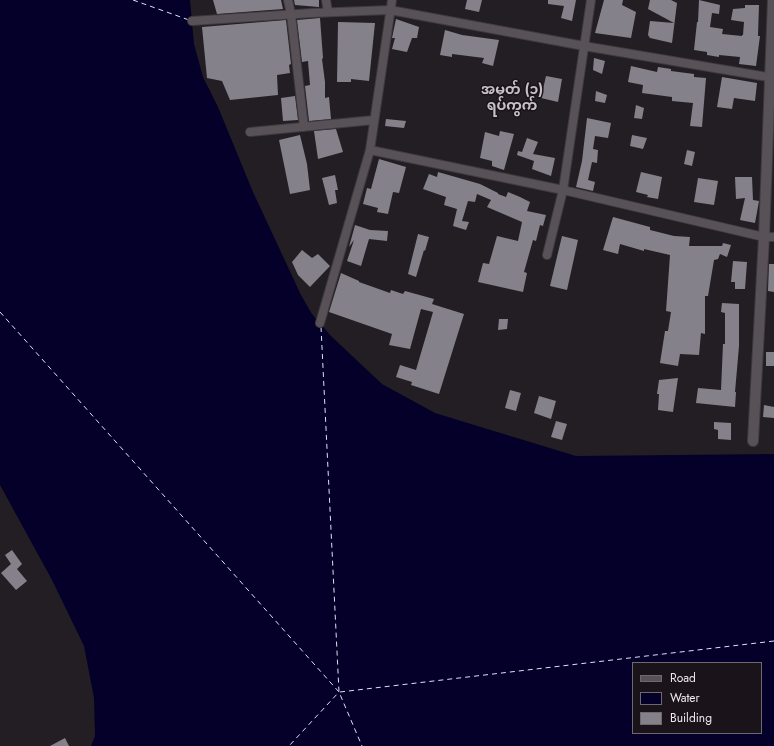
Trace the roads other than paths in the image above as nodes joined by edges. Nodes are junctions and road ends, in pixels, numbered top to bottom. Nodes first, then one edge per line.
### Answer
1 (288, 0) edge
2 (326, 0) edge
3 (392, 0) edge
4 (591, 0) edge
5 (773, 0) edge
6 (390, 10) junction
7 (328, 12) junction
8 (291, 14) junction
9 (192, 21) dead end
10 (584, 46) junction
11 (772, 78) edge
12 (374, 120) junction
13 (304, 127) junction
14 (250, 132) dead end
15 (370, 150) junction
16 (563, 190) junction
17 (769, 237) edge
18 (547, 255) dead end
19 (320, 323) dead end
20 (753, 441) dead end

1 - 8 street
2 - 7 street
3 - 6 street
4 - 10 street
5 - 11 street
6 - 7 street
6 - 10 street
6 - 12 street
7 - 8 street
8 - 9 street
8 - 13 street
10 - 11 street
10 - 16 street
11 - 17 street
12 - 13 street
12 - 15 street
13 - 14 street
15 - 16 street
15 - 19 street
16 - 17 street
16 - 18 street
17 - 20 street

